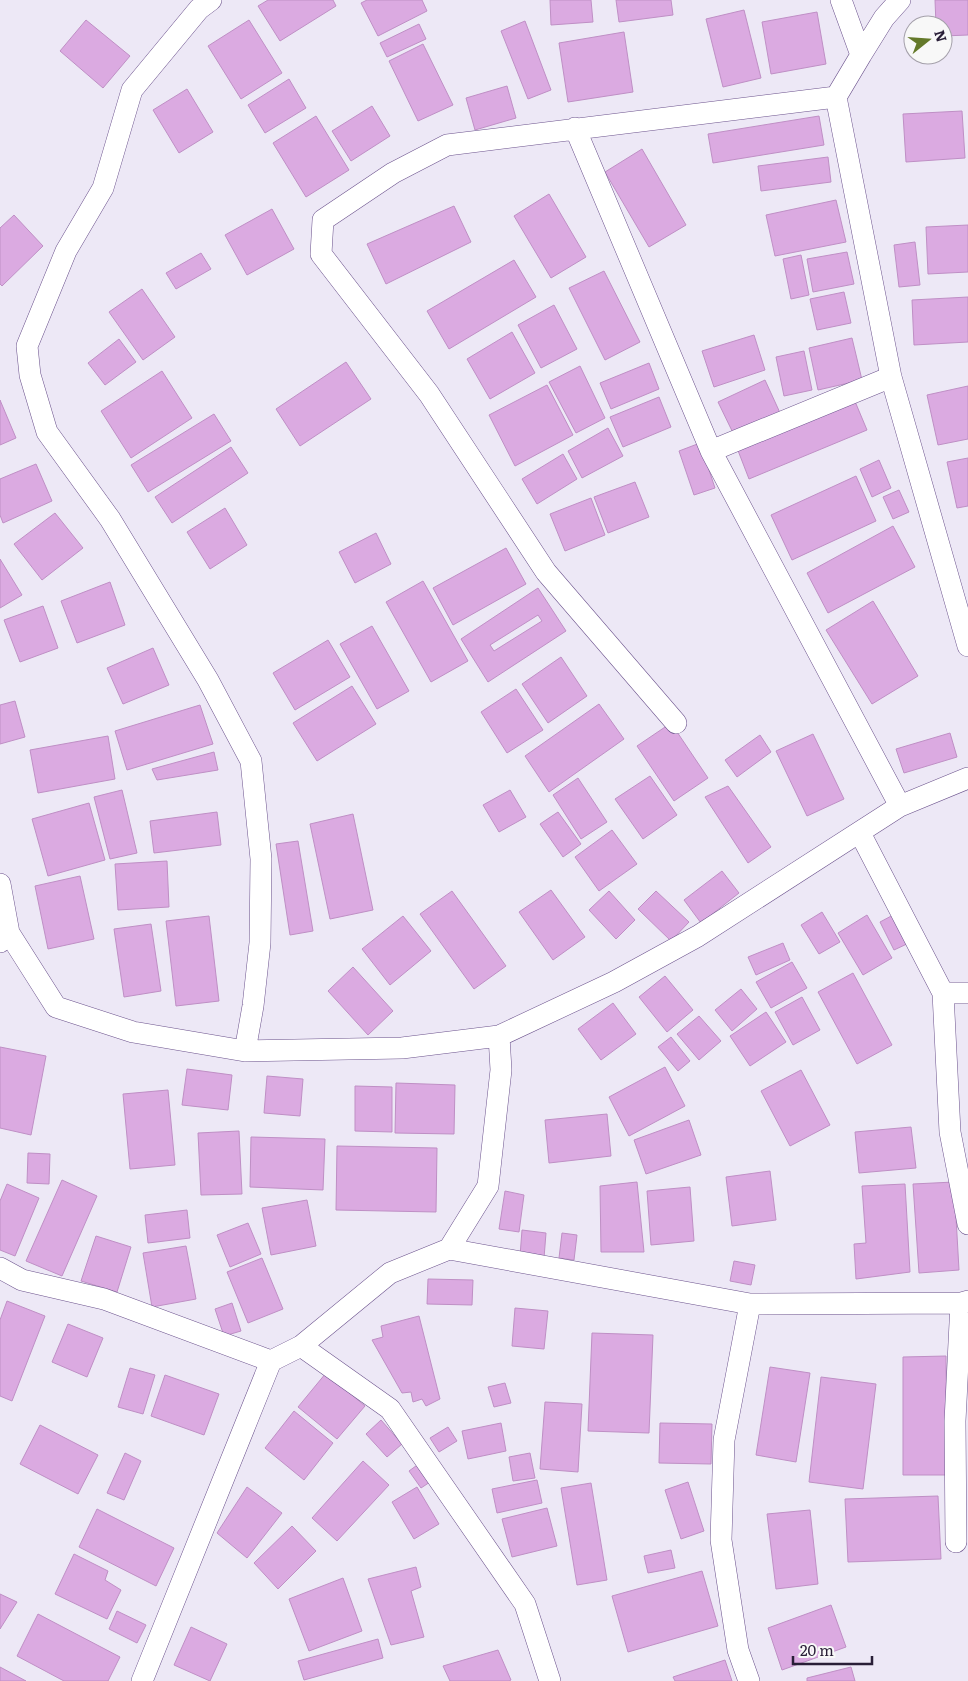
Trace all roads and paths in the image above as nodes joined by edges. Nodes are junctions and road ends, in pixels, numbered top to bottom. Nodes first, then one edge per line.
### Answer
1 (211, 0) edge
2 (841, 0) edge
3 (900, 0) edge
4 (861, 55) junction
5 (836, 97) junction
6 (575, 128) junction
7 (891, 378) junction
8 (711, 452) junction
9 (968, 646) edge
10 (676, 723) dead end
11 (968, 778) edge
12 (900, 806) junction
13 (860, 833) junction
14 (0, 884) edge
15 (5, 938) edge
16 (943, 993) junction
17 (968, 993) edge
18 (500, 1036) junction
19 (245, 1051) junction
20 (968, 1224) edge
21 (449, 1249) junction
22 (0, 1268) edge
23 (964, 1302) edge
24 (750, 1304) junction
25 (301, 1346) junction
26 (272, 1360) junction
27 (956, 1542) dead end
28 (142, 1681) edge
29 (550, 1681) edge
30 (749, 1681) edge

1 - 19 street
2 - 4 street
3 - 4 street
4 - 5 street
5 - 6 street
5 - 7 street
6 - 8 street
6 - 10 street
7 - 8 street
7 - 9 street
8 - 12 street
11 - 12 street
12 - 13 street
13 - 16 street
13 - 18 street
14 - 15 street
15 - 19 street
16 - 17 street
16 - 20 street
18 - 19 street
18 - 21 street
21 - 24 street
21 - 25 street
22 - 26 street
23 - 24 street
23 - 27 street
24 - 30 street
25 - 26 street
25 - 29 street
26 - 28 street

